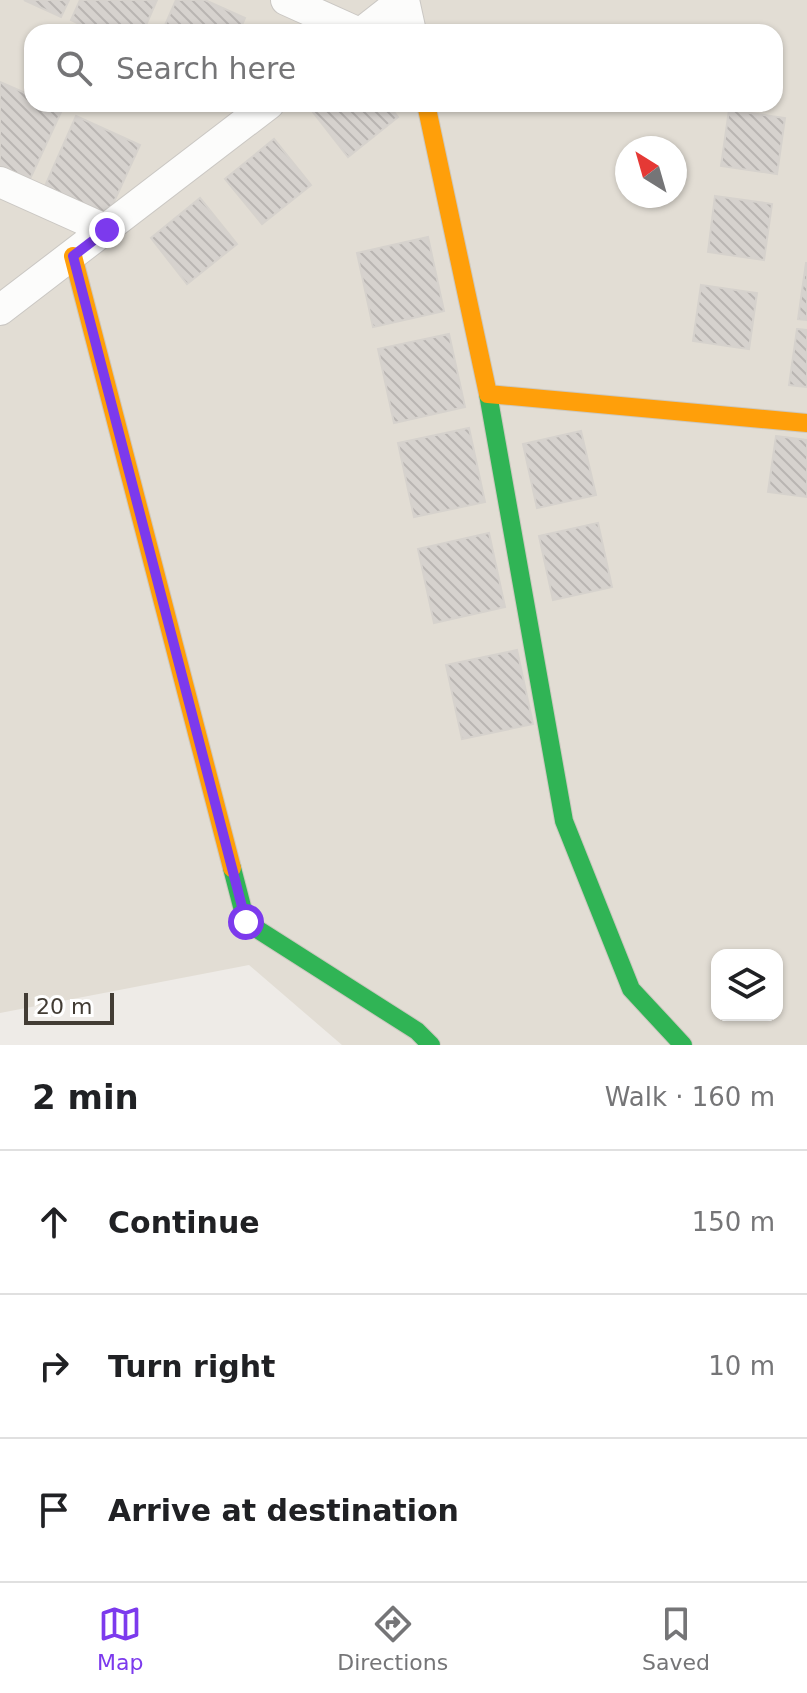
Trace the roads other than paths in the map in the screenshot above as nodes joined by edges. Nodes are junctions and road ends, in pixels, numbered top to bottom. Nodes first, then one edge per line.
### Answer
1 (286, 0) edge
2 (404, 0) edge
3 (342, 24) edge
4 (371, 24) edge
5 (409, 24) edge
6 (259, 112) edge
7 (428, 112) edge
8 (0, 182) edge
9 (107, 230) junction
10 (73, 256) junction
11 (0, 310) edge
12 (488, 394) junction
13 (807, 423) edge
14 (431, 1045) edge
15 (683, 1045) edge

1 - 3 street
2 - 4 street
2 - 5 street
6 - 9 street
7 - 12 street
8 - 9 street
9 - 10 street
10 - 11 street
10 - 14 street
12 - 13 street
12 - 15 street

